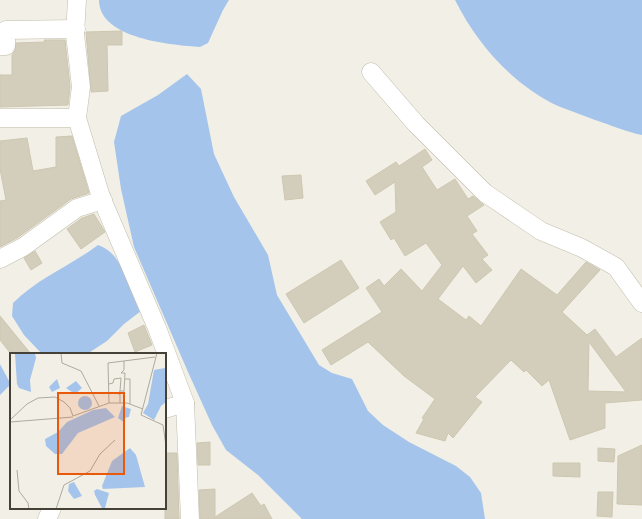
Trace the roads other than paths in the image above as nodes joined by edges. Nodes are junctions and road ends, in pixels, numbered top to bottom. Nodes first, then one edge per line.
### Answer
1 (77, 0) edge
2 (76, 29) junction
3 (0, 46) edge
4 (371, 72) dead end
5 (0, 118) edge
6 (77, 118) junction
7 (103, 200) junction
8 (0, 259) edge
9 (642, 303) edge
10 (185, 403) junction
11 (166, 409) edge
12 (52, 509) edge
13 (47, 519) edge
14 (190, 519) edge

1 - 2 street
2 - 3 street
2 - 6 street
4 - 9 street
5 - 6 street
6 - 7 street
7 - 8 street
7 - 10 street
10 - 11 street
10 - 14 street
12 - 13 street

